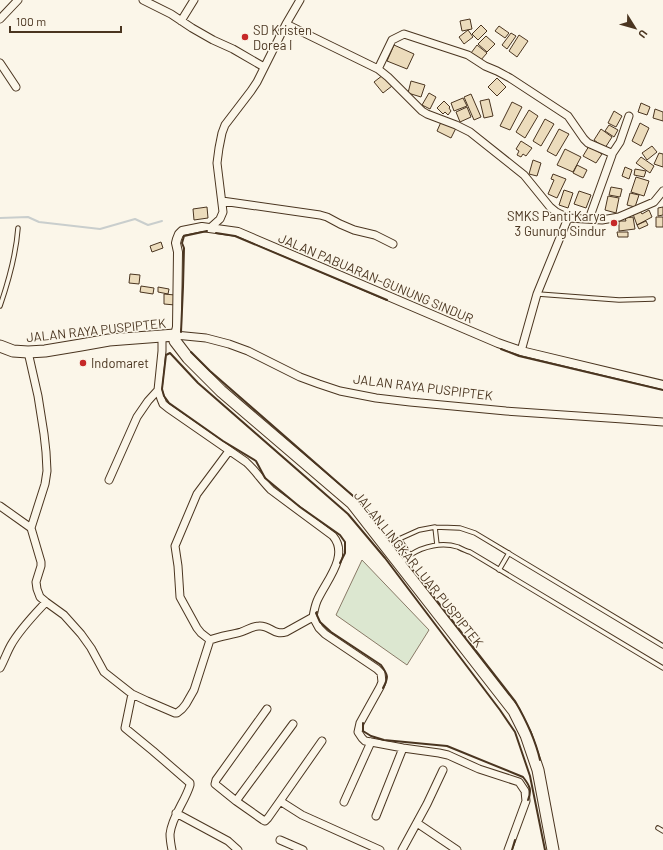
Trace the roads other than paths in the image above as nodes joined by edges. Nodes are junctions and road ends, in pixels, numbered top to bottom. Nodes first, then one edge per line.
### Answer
1 (18, 0) edge
2 (143, 0) edge
3 (194, 0) edge
4 (300, 0) edge
5 (0, 18) edge
6 (182, 21) junction
7 (286, 24) junction
8 (0, 62) edge
9 (264, 67) junction
10 (378, 69) junction
11 (16, 87) dead end
12 (629, 116) dead end
13 (612, 154) junction
14 (662, 193) edge
15 (222, 201) junction
16 (568, 218) junction
17 (589, 219) junction
18 (18, 228) dead end
19 (210, 228) junction
20 (393, 244) dead end
21 (537, 294) junction
22 (653, 299) dead end
23 (0, 306) edge
24 (175, 335) junction
25 (162, 336) junction
26 (0, 346) edge
27 (521, 351) junction
28 (28, 352) junction
29 (663, 385) edge
30 (158, 390) junction
31 (663, 422) edge
32 (229, 451) junction
33 (109, 480) dead end
34 (0, 506) edge
35 (435, 526) junction
36 (31, 528) junction
37 (399, 539) junction
38 (437, 545) junction
39 (387, 547) junction
40 (509, 553) junction
41 (410, 555) junction
42 (400, 564) junction
43 (499, 570) junction
44 (46, 602) junction
45 (313, 616) junction
46 (210, 640) junction
47 (663, 646) edge
48 (0, 668) edge
49 (663, 668) edge
50 (132, 694) junction
51 (268, 709) dead end
52 (293, 724) dead end
53 (322, 741) dead end
54 (372, 742) junction
55 (403, 748) junction
56 (443, 770) dead end
57 (236, 801) junction
58 (280, 801) junction
59 (344, 802) dead end
60 (176, 813) junction
61 (376, 816) dead end
62 (417, 823) junction
63 (658, 828) dead end
64 (663, 831) edge
65 (280, 840) dead end
66 (172, 850) edge
67 (238, 850) edge
68 (303, 850) edge
69 (380, 850) edge
70 (402, 850) edge
71 (457, 850) edge
72 (508, 850) edge
73 (553, 850) edge

1 - 5 street
2 - 6 street
3 - 6 street
4 - 7 street
6 - 9 street
7 - 9 street
7 - 10 street
8 - 11 street
9 - 15 street
10 - 13 street
10 - 16 street
12 - 13 street
13 - 17 street
14 - 17 street
15 - 19 street
15 - 20 street
16 - 17 street
16 - 21 street
18 - 23 lane
19 - 24 street, JALAN PABUARAN–GUNUNG SINDUR
19 - 27 street, JALAN PABUARAN–GUNUNG SINDUR
21 - 22 lane
21 - 27 street
24 - 25 main road, JALAN RAYA PUSPIPTEK
24 - 31 street, JALAN RAYA PUSPIPTEK
24 - 39 main road, JALAN LINGKAR LUAR PUSPIPTEK
25 - 28 main road, JALAN RAYA PUSPIPTEK
25 - 30 street
26 - 28 main road, JALAN RAYA PUSPIPTEK
27 - 29 street, JALAN PABUARAN–GUNUNG SINDUR
28 - 36 street
30 - 32 street
30 - 33 street
32 - 45 street
32 - 46 street
34 - 36 street
35 - 37 lane
35 - 38 lane
35 - 40 lane
36 - 44 street
37 - 39 lane
37 - 41 lane
38 - 41 lane
38 - 43 lane
39 - 42 main road, JALAN LINGKAR LUAR PUSPIPTEK
40 - 43 lane
40 - 47 lane
41 - 42 lane
42 - 73 main road, JALAN LINGKAR LUAR PUSPIPTEK
43 - 49 lane
44 - 48 street
44 - 50 street
45 - 46 street
45 - 54 street
46 - 50 street
50 - 60 street
51 - 57 street
52 - 57 street
53 - 58 street
54 - 55 street
54 - 59 street
55 - 61 street
55 - 72 street
56 - 62 street
57 - 58 street
58 - 69 street
60 - 66 street
60 - 67 street
62 - 70 street
62 - 71 street
63 - 64 lane
65 - 68 street

